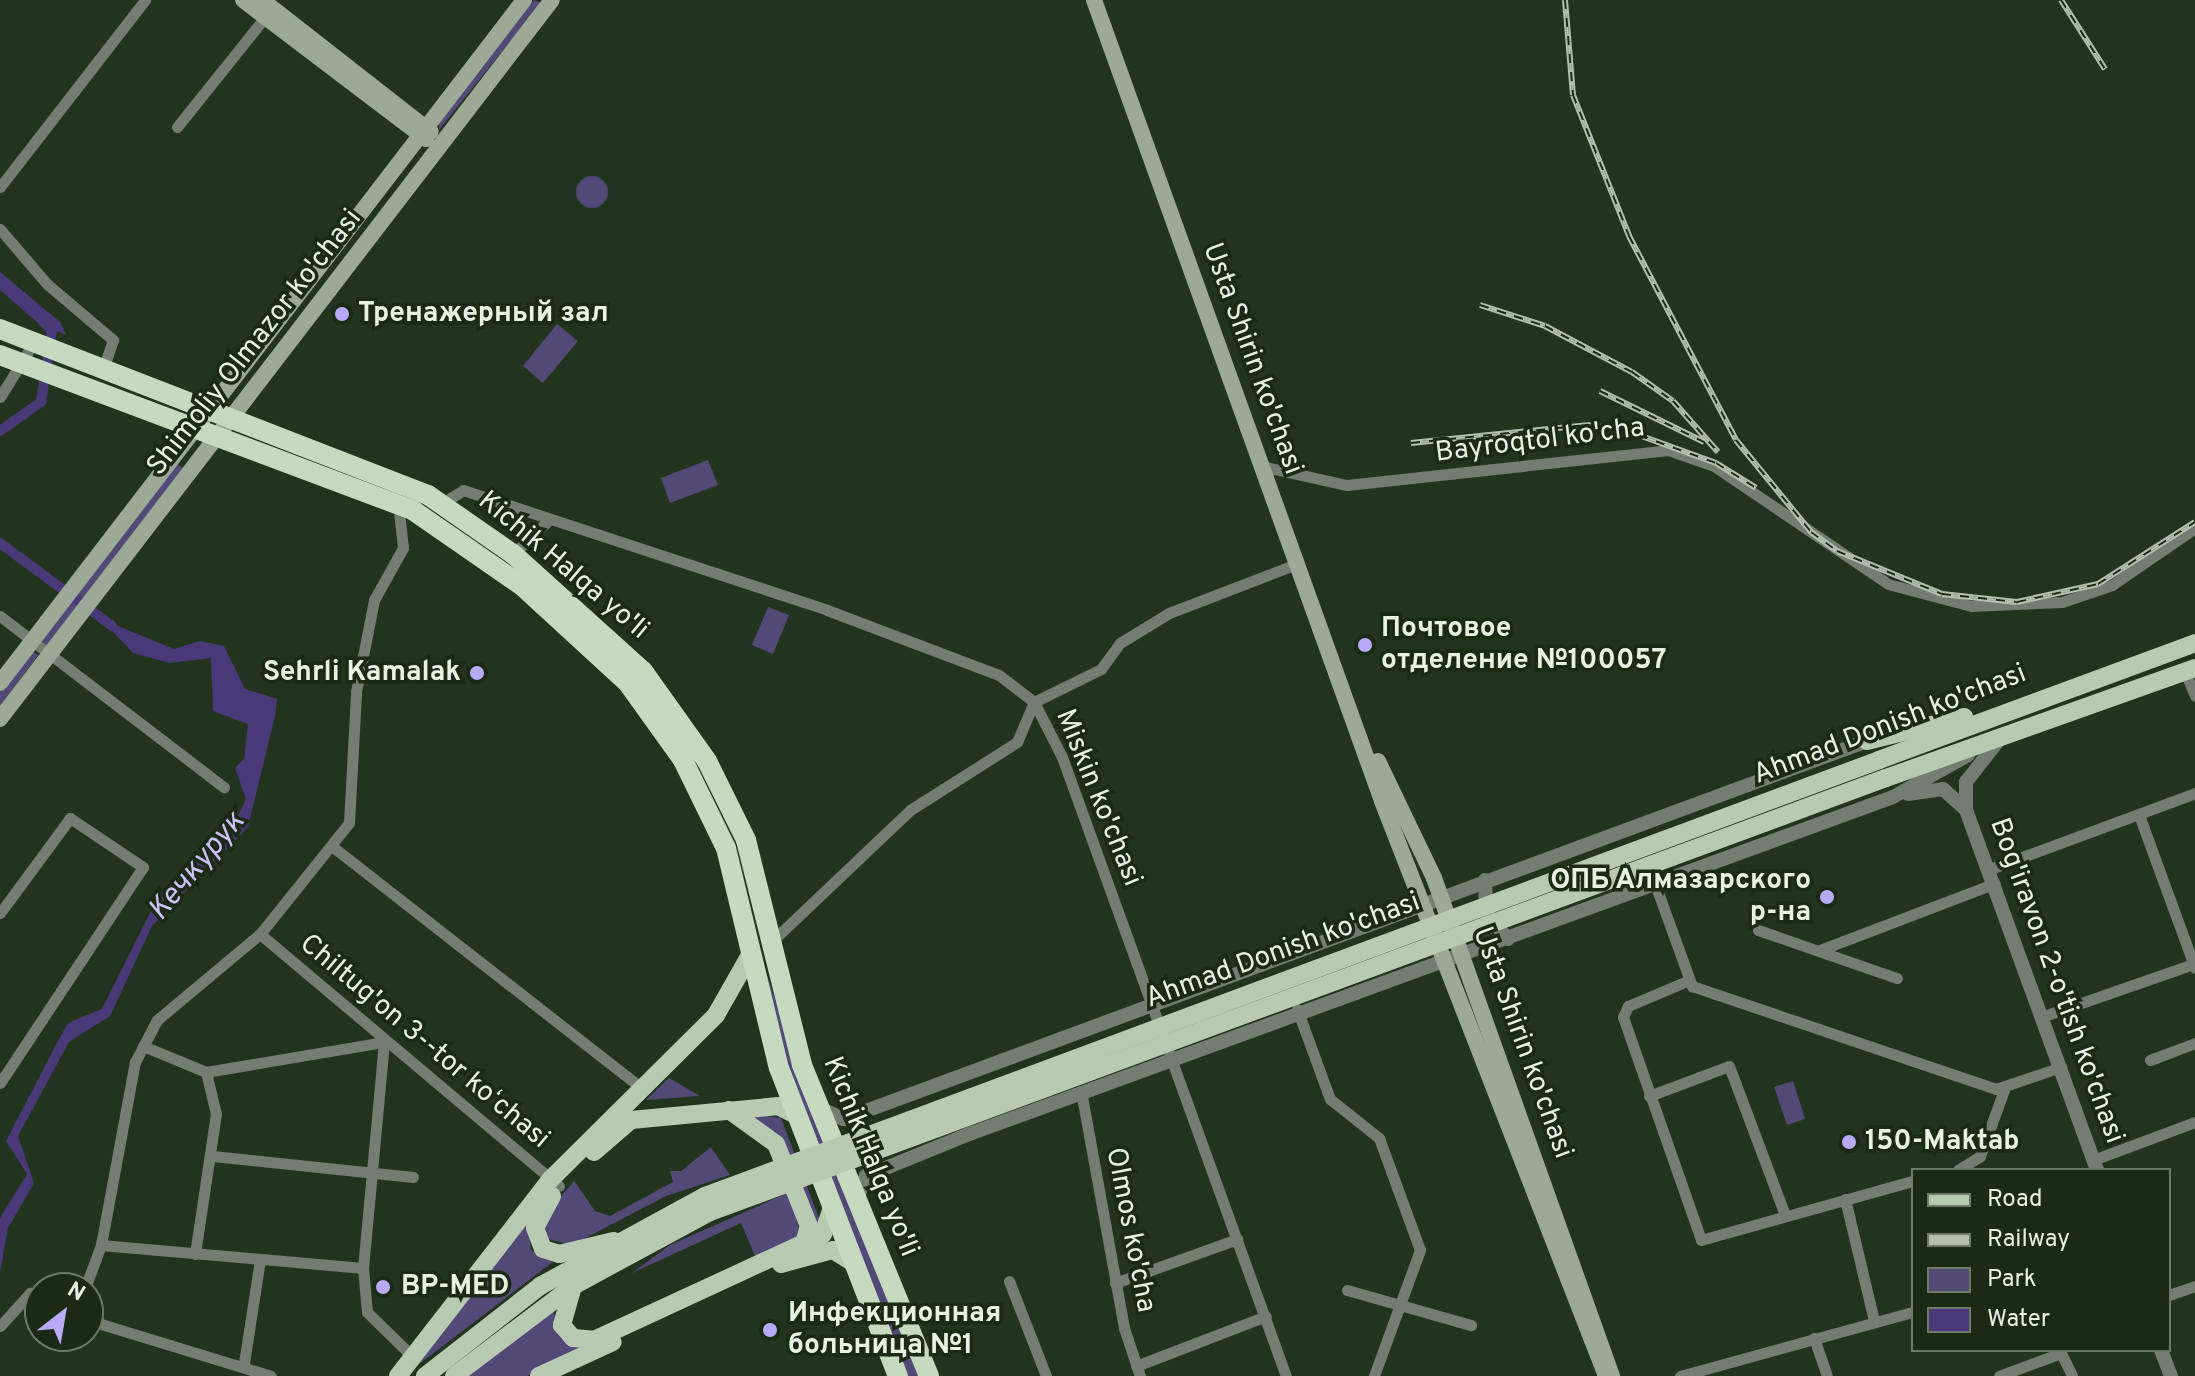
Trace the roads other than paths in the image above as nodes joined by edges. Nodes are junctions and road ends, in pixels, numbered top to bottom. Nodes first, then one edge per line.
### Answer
1 (145, 0) edge
2 (243, 0) edge
3 (524, 0) edge
4 (551, 0) edge
5 (1094, 0) edge
6 (266, 8) edge
7 (177, 127) dead end
8 (423, 131) junction
9 (442, 145) junction
10 (0, 187) edge
11 (0, 229) edge
12 (0, 329) edge
13 (33, 345) junction
14 (0, 355) edge
15 (25, 367) junction
16 (101, 372) junction
17 (0, 397) edge
18 (208, 411) junction
19 (230, 419) junction
20 (193, 430) junction
21 (215, 437) junction
22 (1261, 466) junction
23 (398, 503) junction
24 (441, 504) junction
25 (550, 519) junction
26 (2195, 528) edge
27 (513, 554) junction
28 (1299, 563) junction
29 (0, 616) edge
30 (33, 641) junction
31 (2195, 643) edge
32 (48, 657) junction
33 (2190, 670) edge
34 (0, 683) edge
35 (2067, 689) junction
36 (2195, 696) edge
37 (1034, 702) junction
38 (0, 719) edge
39 (1364, 735) junction
40 (1867, 741) joint
41 (1992, 744) junction
42 (224, 787) dead end
43 (2195, 793) edge
44 (1893, 797) junction
45 (1966, 810) junction
46 (2139, 815) junction
47 (333, 847) junction
48 (1992, 876) junction
49 (1485, 880) junction
50 (1655, 884) junction
51 (1441, 897) junction
52 (1422, 903) junction
53 (0, 913) edge
54 (1758, 930) dead end
55 (1340, 932) junction
56 (260, 934) junction
57 (1508, 939) junction
58 (770, 948) junction
59 (1820, 950) junction
60 (1463, 956) junction
61 (749, 957) junction
62 (1444, 963) junction
63 (2194, 966) edge
64 (1897, 978) dead end
65 (1687, 981) junction
66 (1365, 991) junction
67 (1151, 1004) junction
68 (1297, 1009) junction
69 (2044, 1016) junction
70 (384, 1042) junction
71 (2195, 1043) edge
72 (143, 1046) junction
73 (1171, 1057) junction
74 (2150, 1060) dead end
75 (2061, 1067) junction
76 (206, 1072) junction
77 (0, 1083) edge
78 (643, 1089) junction
79 (2004, 1090) junction
80 (1081, 1091) junction
81 (1649, 1096) junction
82 (819, 1108) junction
83 (729, 1110) junction
84 (796, 1115) junction
85 (2195, 1122) edge
86 (604, 1124) junction
87 (213, 1156) junction
88 (2095, 1165) edge
89 (1961, 1168) edge
90 (371, 1173) junction
91 (413, 1177) dead end
92 (1911, 1182) edge
93 (555, 1183) junction
94 (857, 1199) junction
95 (1845, 1199) junction
96 (708, 1204) junction
97 (832, 1208) junction
98 (1785, 1215) junction
99 (1237, 1239) junction
100 (809, 1240) junction
101 (613, 1241) junction
102 (101, 1245) junction
103 (195, 1254) junction
104 (794, 1259) junction
105 (260, 1260) junction
106 (855, 1264) junction
107 (363, 1268) junction
108 (91, 1272) edge
109 (1009, 1281) dead end
110 (1115, 1283) junction
111 (573, 1286) junction
112 (2195, 1286) edge
113 (1347, 1290) dead end
114 (2171, 1294) edge
115 (24, 1300) edge
116 (1405, 1307) junction
117 (1911, 1312) edge
118 (1266, 1316) junction
119 (1874, 1321) junction
120 (1471, 1325) dead end
121 (0, 1326) edge
122 (104, 1328) edge
123 (1814, 1338) junction
124 (2059, 1352) edge
125 (2061, 1352) edge
126 (2162, 1352) edge
127 (413, 1357) junction
128 (244, 1363) junction
129 (1138, 1371) edge
130 (426, 1373) edge
131 (271, 1376) edge
132 (398, 1376) edge
133 (454, 1376) edge
134 (539, 1376) edge
135 (898, 1376) edge
136 (929, 1376) edge
137 (1046, 1376) edge
138 (1286, 1376) edge
139 (1374, 1376) edge
140 (1606, 1376) edge
141 (1612, 1376) edge
142 (1680, 1376) edge
143 (1827, 1376) edge
144 (1999, 1376) edge
145 (2072, 1376) edge
146 (2171, 1376) edge

1 - 10 street
2 - 6 main road
3 - 8 main road, Shimoliy Olmazor ko'chasi
4 - 9 main road, Shimoliy Olmazor ko'chasi
5 - 22 main road, Usta Shirin ko'chasi
6 - 7 street
6 - 8 main road
8 - 9 main road
8 - 18 main road, Shimoliy Olmazor ko'chasi
9 - 19 main road, Shimoliy Olmazor ko'chasi
11 - 16 street
12 - 13 highway, Kichik Halqa yo'li
13 - 15 street
13 - 16 highway, Kichik Halqa yo'li
14 - 15 highway, Kichik Halqa yo'li
15 - 17 street
15 - 20 highway, Kichik Halqa yo'li
16 - 18 highway, Kichik Halqa yo'li
18 - 19 highway, Kichik Halqa yo'li
18 - 20 main road, Shimoliy Olmazor ko'chasi
19 - 21 main road, Shimoliy Olmazor ko'chasi
19 - 24 highway, Kichik Halqa yo'li
20 - 21 highway, Kichik Halqa yo'li
20 - 30 main road, Shimoliy Olmazor ko'chasi
21 - 23 highway, Kichik Halqa yo'li
21 - 32 main road, Shimoliy Olmazor ko'chasi
22 - 26 street, Bayroqtol ko'cha
22 - 28 main road, Usta Shirin ko'chasi
23 - 47 street
23 - 61 highway, Kichik Halqa yo'li
24 - 25 street, Miskin ko'chasi
24 - 27 highway, Kichik Halqa yo'li
25 - 27 street
25 - 37 street, Miskin ko'chasi
27 - 58 highway, Kichik Halqa yo'li
28 - 37 street
28 - 39 main road, Usta Shirin ko'chasi
29 - 30 street
30 - 32 street
30 - 34 main road, Shimoliy Olmazor ko'chasi
31 - 35 main road, Ahmad Donish ko'chasi
32 - 38 main road, Shimoliy Olmazor ko'chasi
32 - 42 street
33 - 36 street
33 - 41 main road, Ahmad Donish ko'chasi
35 - 40 main road
35 - 96 main road, Ahmad Donish ko'chasi, bridge
37 - 58 street
37 - 67 street, Miskin ko'chasi
39 - 51 main road, Usta Shirin ko'chasi
39 - 52 main road, Usta Shirin ko'chasi
40 - 49 street, Ahmad Donish ko'chasi
41 - 44 street, Ahmad Donish ko'chasi
41 - 45 street, Bog'iravon 2-o'tish ko'chasi
41 - 96 main road, Ahmad Donish ko'chasi, bridge
43 - 46 street
44 - 45 street, Bog'iravon 2-o'tish ko'chasi
44 - 50 street, Ahmad Donish ko'chasi
45 - 48 street, Bog'iravon 2-o'tish ko'chasi
46 - 48 street
46 - 63 street
47 - 56 street
47 - 78 street
48 - 59 street
48 - 69 street, Bog'iravon 2-o'tish ko'chasi
49 - 51 street, Ahmad Donish ko'chasi
49 - 57 street
50 - 57 street, Ahmad Donish ko'chasi
50 - 65 street
51 - 52 street, Ahmad Donish ko'chasi
51 - 60 main road, Usta Shirin ko'chasi
52 - 55 street, Ahmad Donish ko'chasi
52 - 62 main road, Usta Shirin ko'chasi
53 - 77 street
54 - 59 street
55 - 66 street
55 - 67 street, Ahmad Donish ko'chasi
56 - 70 street, Chiltug'on 3--tor koʻchasi
56 - 72 street
57 - 60 street, Ahmad Donish ko'chasi
58 - 61 highway
58 - 82 highway, Kichik Halqa yo'li
59 - 64 street
60 - 62 street, Ahmad Donish ko'chasi
60 - 141 main road, Usta Shirin ko'chasi
61 - 78 main road
61 - 84 highway, Kichik Halqa yo'li
62 - 66 street, Ahmad Donish ko'chasi
62 - 140 main road, Usta Shirin ko'chasi
63 - 69 street
65 - 79 street
65 - 81 street
66 - 68 street, Ahmad Donish ko'chasi
67 - 73 street, Miskin ko'chasi
67 - 82 street, Ahmad Donish ko'chasi
68 - 73 street, Ahmad Donish ko'chasi
68 - 116 street
69 - 75 street, Bog'iravon 2-o'tish ko'chasi
70 - 76 street
70 - 90 street
70 - 93 street, Chiltug'on 3--tor koʻchasi
71 - 74 street
72 - 76 street
72 - 102 street
73 - 80 street, Ahmad Donish ko'chasi
73 - 99 street, Miskin ko'chasi
75 - 79 street
75 - 88 street, Bog'iravon 2-o'tish ko'chasi
76 - 87 street
78 - 86 main road
79 - 89 street
80 - 94 street, Ahmad Donish ko'chasi
80 - 110 street, Olmos ko'cha
81 - 98 street
81 - 98 street
82 - 94 highway, Kichik Halqa yo'li
83 - 84 main road
83 - 86 main road
83 - 93 main road
83 - 100 main road
84 - 97 highway, Kichik Halqa yo'li
85 - 88 street
86 - 93 main road
87 - 90 street
87 - 103 street
90 - 91 street
90 - 107 street
92 - 95 street
93 - 101 main road
93 - 127 main road
94 - 136 highway, Kichik Halqa yo'li
95 - 98 street
95 - 119 street
96 - 101 main road, Ahmad Donish ko'chasi
96 - 111 main road, Ahmad Donish ko'chasi
97 - 100 main road
97 - 106 highway, Kichik Halqa yo'li
99 - 110 street
99 - 118 street, Miskin ko'chasi
100 - 104 main road
100 - 111 main road
101 - 130 main road, Ahmad Donish ko'chasi
102 - 103 street
102 - 108 street
103 - 105 street
104 - 106 main road
104 - 134 main road
105 - 107 street
105 - 128 street
106 - 135 highway, Kichik Halqa yo'li
107 - 127 street
109 - 137 street
110 - 129 street, Olmos ko'cha
111 - 133 main road, Ahmad Donish ko'chasi
112 - 114 street
113 - 116 street
115 - 121 street
116 - 120 street
116 - 139 street
117 - 119 street
118 - 129 street
118 - 138 street, Miskin ko'chasi
119 - 123 street
122 - 128 street
123 - 142 street
123 - 143 street
124 - 144 street
125 - 145 street
126 - 146 street
127 - 132 main road
128 - 131 street

